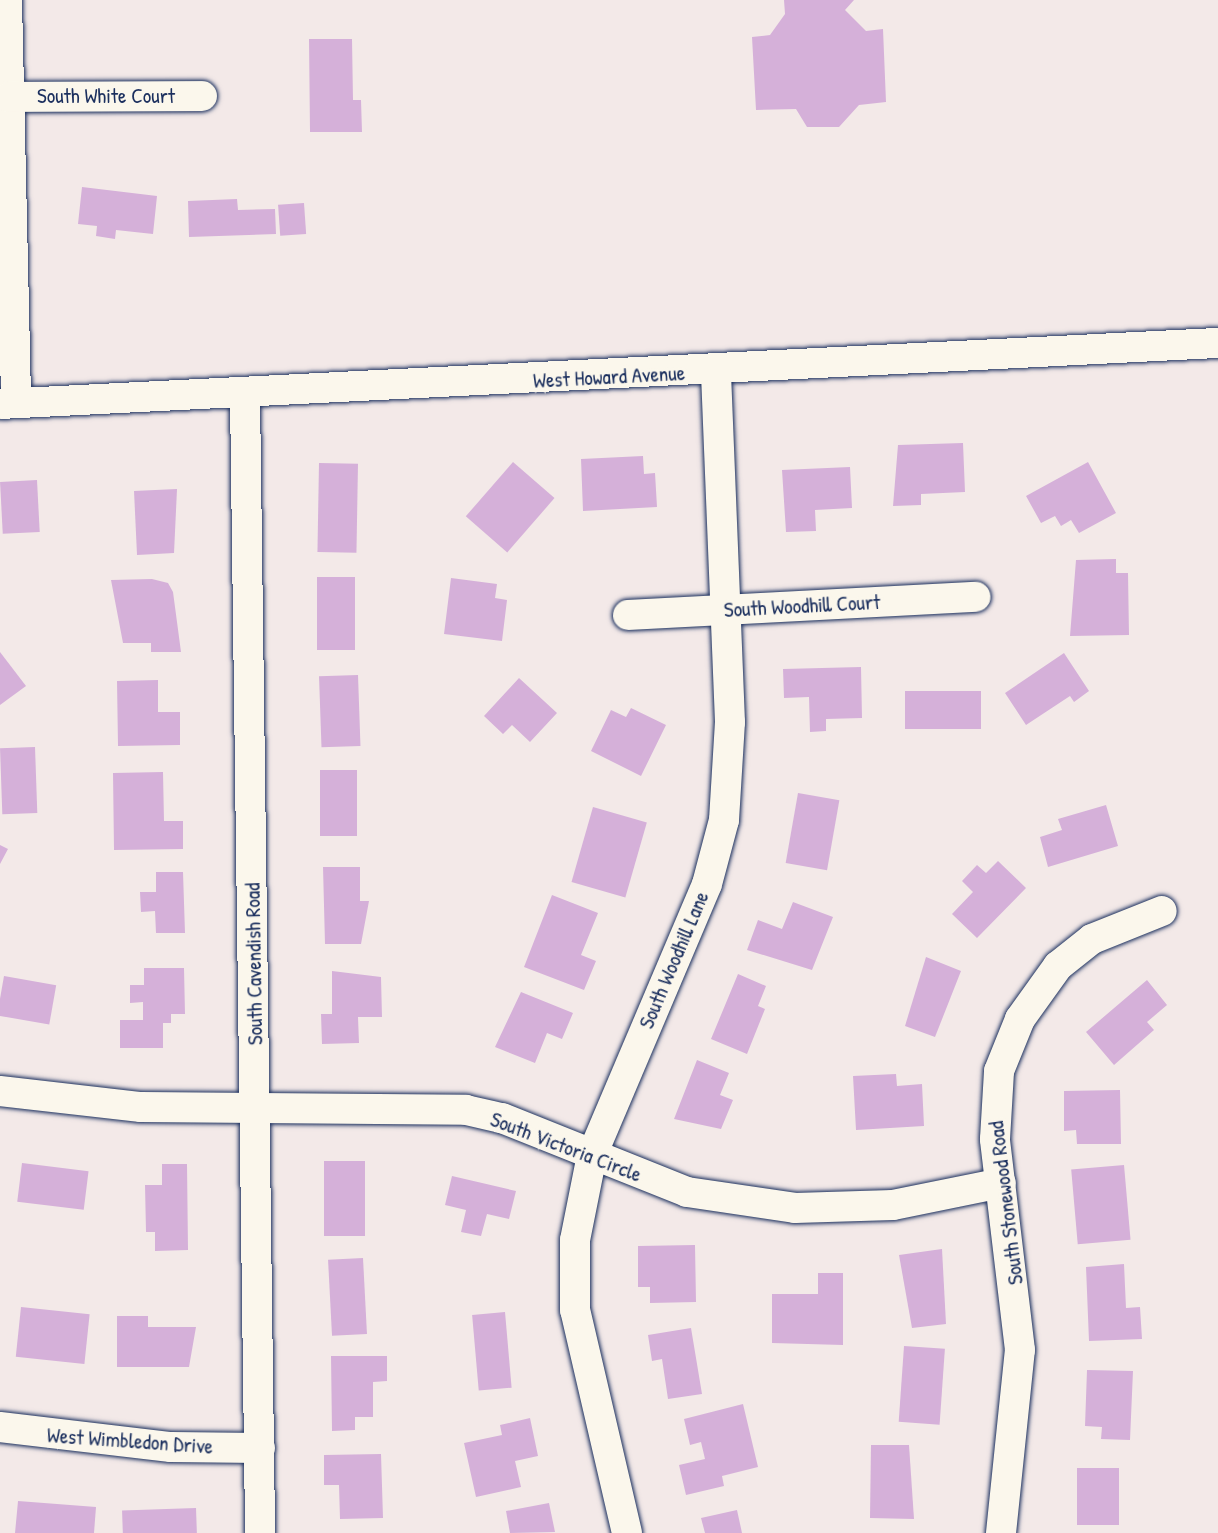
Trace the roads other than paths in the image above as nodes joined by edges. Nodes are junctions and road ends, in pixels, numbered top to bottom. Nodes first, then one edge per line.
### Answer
1 (8, 0) edge
2 (202, 96) dead end
3 (9, 97) junction
4 (1218, 343) edge
5 (716, 372) junction
6 (245, 395) junction
7 (8, 403) edge
8 (976, 597) dead end
9 (723, 609) junction
10 (628, 615) dead end
11 (1162, 911) dead end
12 (0, 1091) edge
13 (255, 1109) junction
14 (592, 1156) junction
15 (1001, 1183) junction
16 (0, 1427) edge
17 (260, 1448) junction
18 (260, 1533) edge
19 (627, 1533) edge
20 (1001, 1533) edge

1 - 3 street
2 - 3 street, South White Court
3 - 7 street
4 - 5 street, West Howard Avenue
5 - 6 street, West Howard Avenue
5 - 9 street, South Woodhill Lane
6 - 7 street, West Howard Avenue
6 - 13 street, South Cavendish Road
8 - 9 street, South Woodhill Court
9 - 10 street, South Woodhill Court
9 - 14 street, South Woodhill Lane
11 - 15 street, South Stonewood Road
12 - 13 street, South Victoria Circle
13 - 14 street, South Victoria Circle
13 - 17 street, South Cavendish Road
14 - 15 street, South Victoria Circle
14 - 19 street, South Woodhill Lane
15 - 20 street, South Stonewood Road
16 - 17 street, West Wimbledon Drive
17 - 18 street, South Cavendish Road

